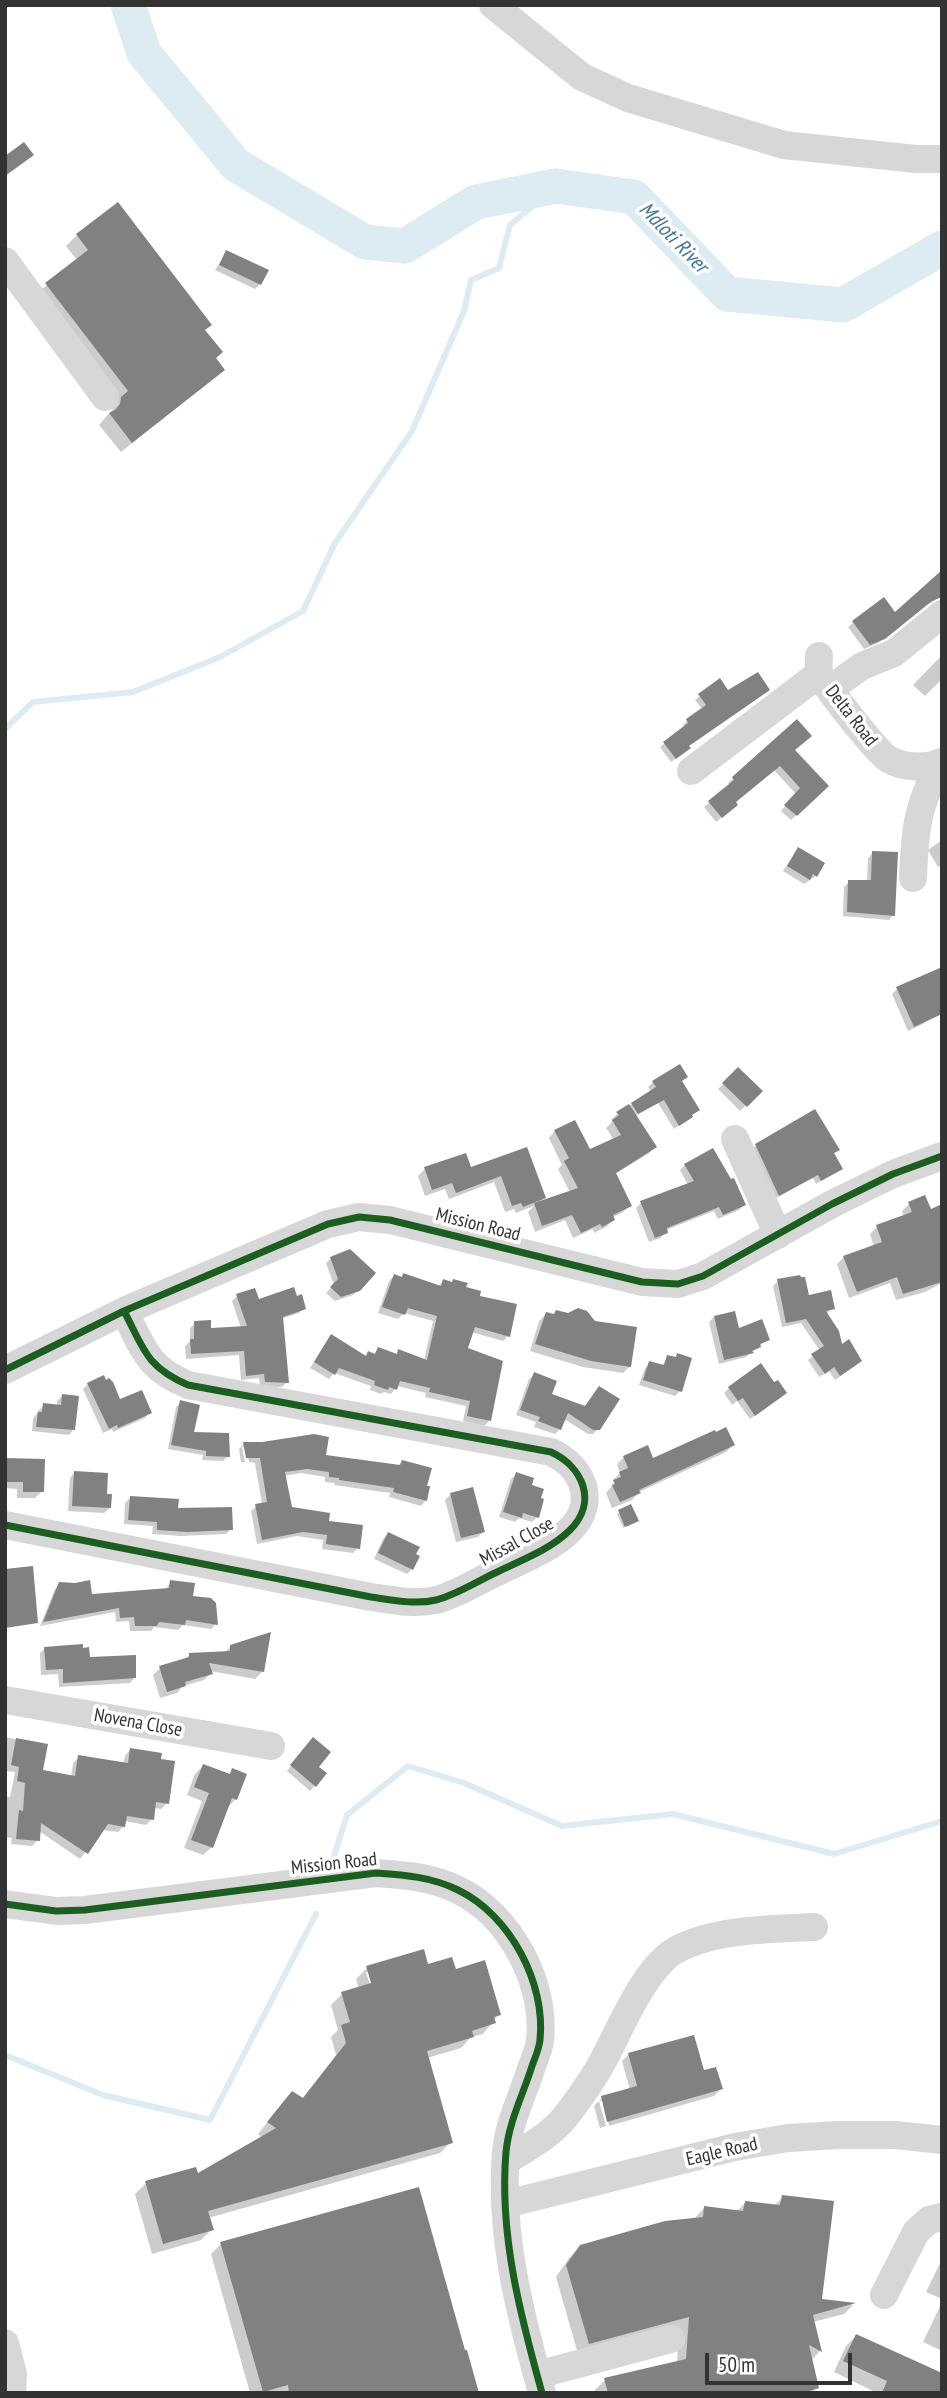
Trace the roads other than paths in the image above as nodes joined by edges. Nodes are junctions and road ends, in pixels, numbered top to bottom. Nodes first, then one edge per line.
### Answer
1 (492, 5) edge
2 (942, 159) edge
3 (5, 261) edge
4 (104, 397) dead end
5 (942, 614) edge
6 (823, 673) junction
7 (940, 763) edge
8 (691, 771) dead end
9 (913, 878) dead end
10 (735, 1139) dead end
11 (942, 1156) edge
12 (778, 1235) junction
13 (124, 1311) junction
14 (5, 1370) edge
15 (5, 1525) edge
16 (5, 1700) edge
17 (271, 1746) dead end
18 (5, 1904) edge
19 (814, 1927) dead end
20 (942, 2140) edge
21 (506, 2161) junction
22 (506, 2204) junction
23 (942, 2217) edge
24 (884, 2295) dead end
25 (671, 2339) dead end
26 (5, 2343) edge
27 (540, 2384) edge
28 (12, 2393) edge

1 - 2 street
3 - 4 street
5 - 6 street
6 - 7 street, Delta Road
6 - 8 street
7 - 9 street
10 - 12 street
11 - 12 street, Mission Road
12 - 13 street, Mission Road
13 - 14 street, Mission Road
13 - 15 street, Missal Close
16 - 17 street, Novena Close
18 - 21 street, Mission Road
19 - 21 street
20 - 22 street, Eagle Road
21 - 22 street, Mission Road
22 - 27 street, Mission Road
23 - 24 street
25 - 27 street
26 - 28 street

